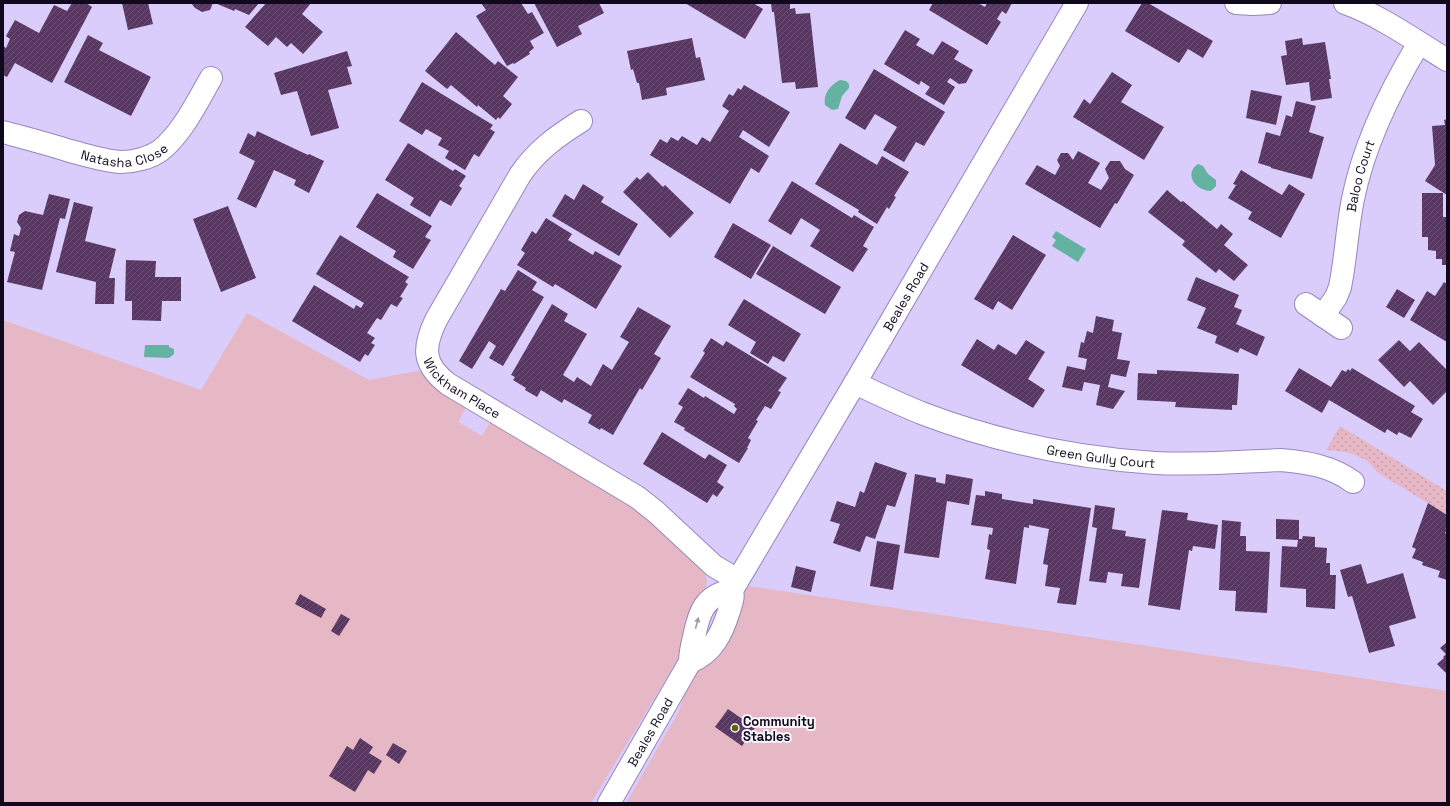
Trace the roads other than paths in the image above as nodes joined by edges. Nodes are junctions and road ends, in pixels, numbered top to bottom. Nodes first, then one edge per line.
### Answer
1 (1077, 3) edge
2 (1236, 3) edge
3 (1270, 3) edge
4 (1345, 3) edge
5 (1419, 43) junction
6 (1447, 60) edge
7 (211, 78) dead end
8 (581, 121) dead end
9 (3, 132) edge
10 (1323, 316) dead end
11 (855, 383) junction
12 (1353, 482) dead end
13 (735, 585) junction
14 (609, 803) edge

1 - 11 street, Beales Road
2 - 3 street
4 - 5 street
5 - 6 street
5 - 10 street, Baloo Court
7 - 9 street, Natasha Close
8 - 13 street, Wickham Place
11 - 12 street, Green Gully Court
11 - 13 street, Beales Road
13 - 14 street, Beales Road

